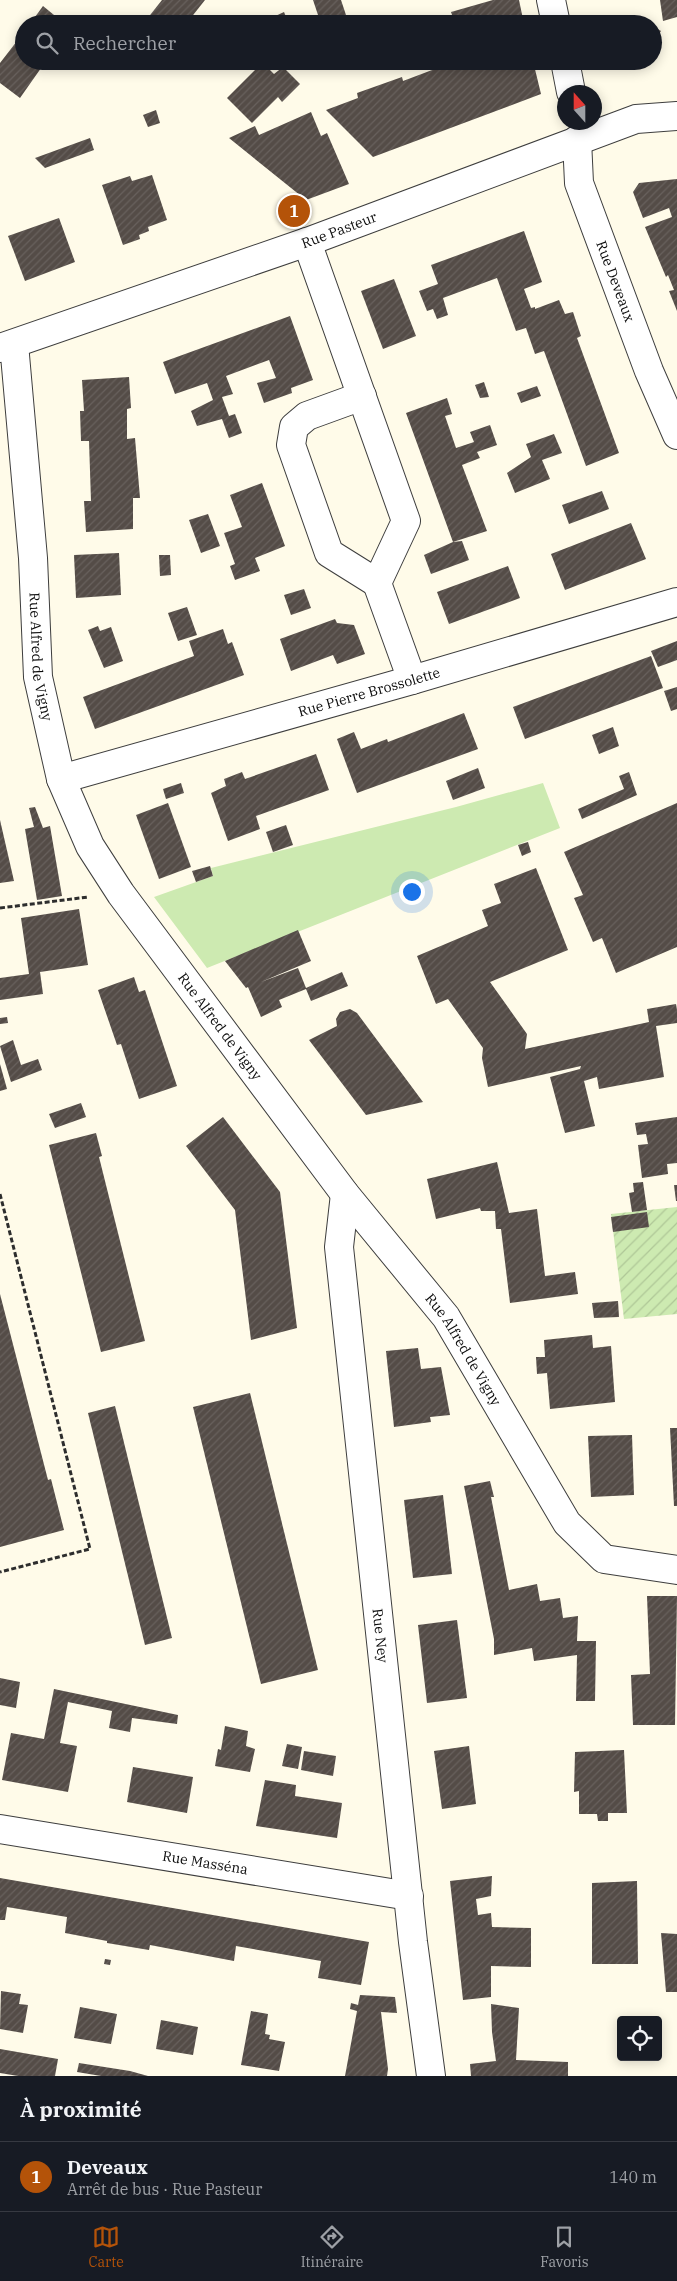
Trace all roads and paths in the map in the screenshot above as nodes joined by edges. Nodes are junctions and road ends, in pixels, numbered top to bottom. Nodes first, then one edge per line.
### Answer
1 (551, 0) edge
2 (554, 15) edge
3 (567, 70) edge
4 (570, 85) edge
5 (677, 116) edge
6 (576, 131) edge
7 (307, 242) junction
8 (7, 346) edge
9 (362, 396) junction
10 (677, 435) edge
11 (377, 583) junction
12 (677, 602) edge
13 (412, 680) junction
14 (60, 779) junction
15 (121, 894) junction
16 (0, 908) edge
17 (0, 1194) edge
18 (345, 1194) junction
19 (677, 1570) edge
20 (0, 1572) edge
21 (0, 1829) edge
22 (409, 1896) junction
23 (431, 2076) edge

1 - 2 street
3 - 4 street
5 - 6 street, Rue Pasteur
6 - 7 street, Rue Pasteur
6 - 10 street, Rue Deveaux
7 - 8 street, Rue Pasteur
7 - 9 street
8 - 14 street, Rue Alfred de Vigny
9 - 11 street
9 - 11 street
11 - 13 street
12 - 13 street, Rue Pierre Brossolette
13 - 14 street, Rue Pierre Brossolette
14 - 15 street, Rue Alfred de Vigny
15 - 16 path
15 - 18 street, Rue Alfred de Vigny
17 - 20 path
18 - 19 street, Rue Alfred de Vigny
18 - 22 street, Rue Ney
21 - 22 street, Rue Masséna
22 - 23 street, Rue Ney

